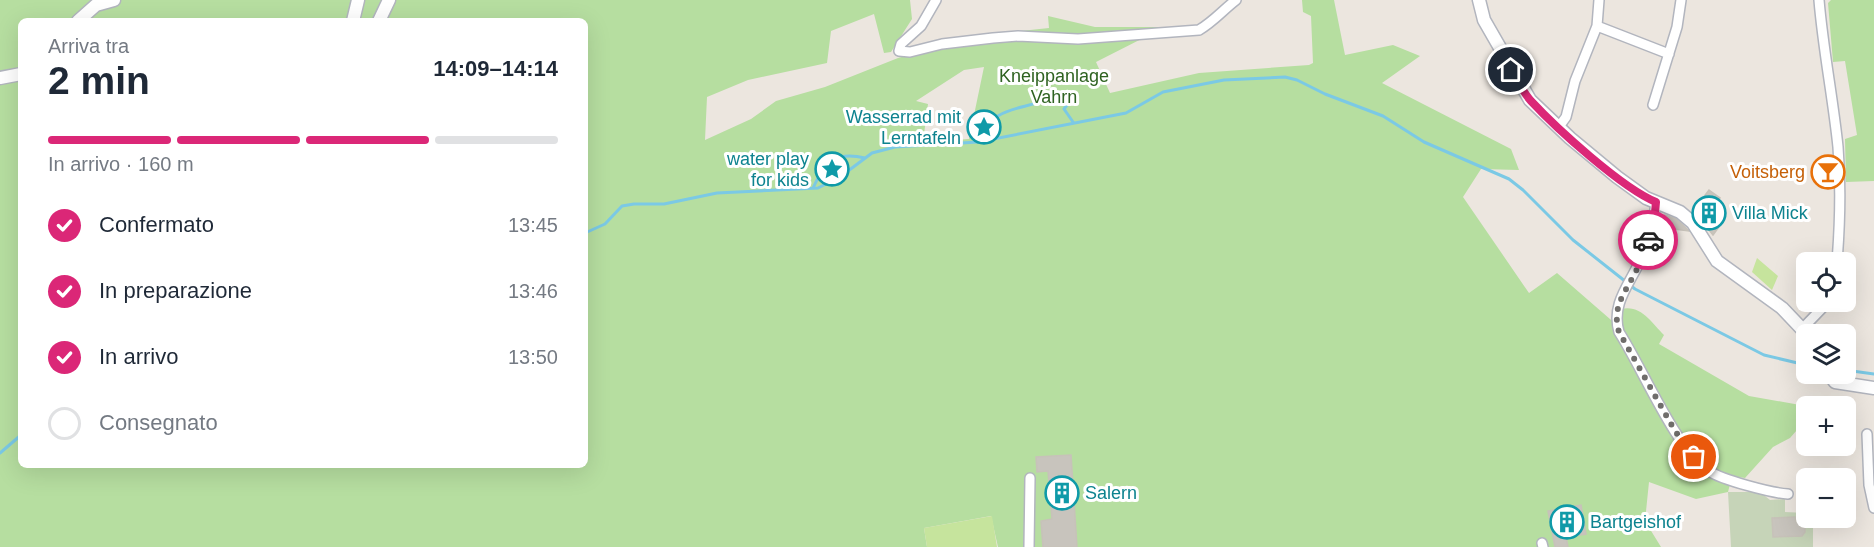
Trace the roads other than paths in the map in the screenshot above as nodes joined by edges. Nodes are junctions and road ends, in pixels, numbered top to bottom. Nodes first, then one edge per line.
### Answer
1 (114, 0) edge
2 (358, 0) edge
3 (389, 0) edge
4 (936, 0) edge
5 (1236, 0) edge
6 (1479, 0) edge
7 (1599, 0) edge
8 (1681, 0) edge
9 (1819, 0) edge
10 (81, 18) edge
11 (354, 18) edge
12 (380, 18) edge
13 (1597, 26) junction
14 (1669, 54) junction
15 (18, 75) edge
16 (0, 78) edge
17 (1653, 105) dead end
18 (1558, 128) junction
19 (1656, 202) junction
20 (1837, 252) edge
21 (1820, 312) edge
22 (1797, 324) edge
23 (1810, 324) edge
24 (1848, 384) edge
25 (1874, 388) edge
26 (1872, 433) edge
27 (1030, 478) dead end
28 (1788, 494) dead end
29 (1874, 508) edge
30 (1029, 547) edge

1 - 10 street
2 - 11 street
3 - 12 street
4 - 5 street
6 - 18 street
7 - 13 street
8 - 14 street
9 - 20 street
13 - 14 street
13 - 18 street
14 - 17 street
15 - 16 street
18 - 19 street
19 - 22 street
19 - 28 street
21 - 23 street
24 - 25 street
26 - 29 street
27 - 30 street

